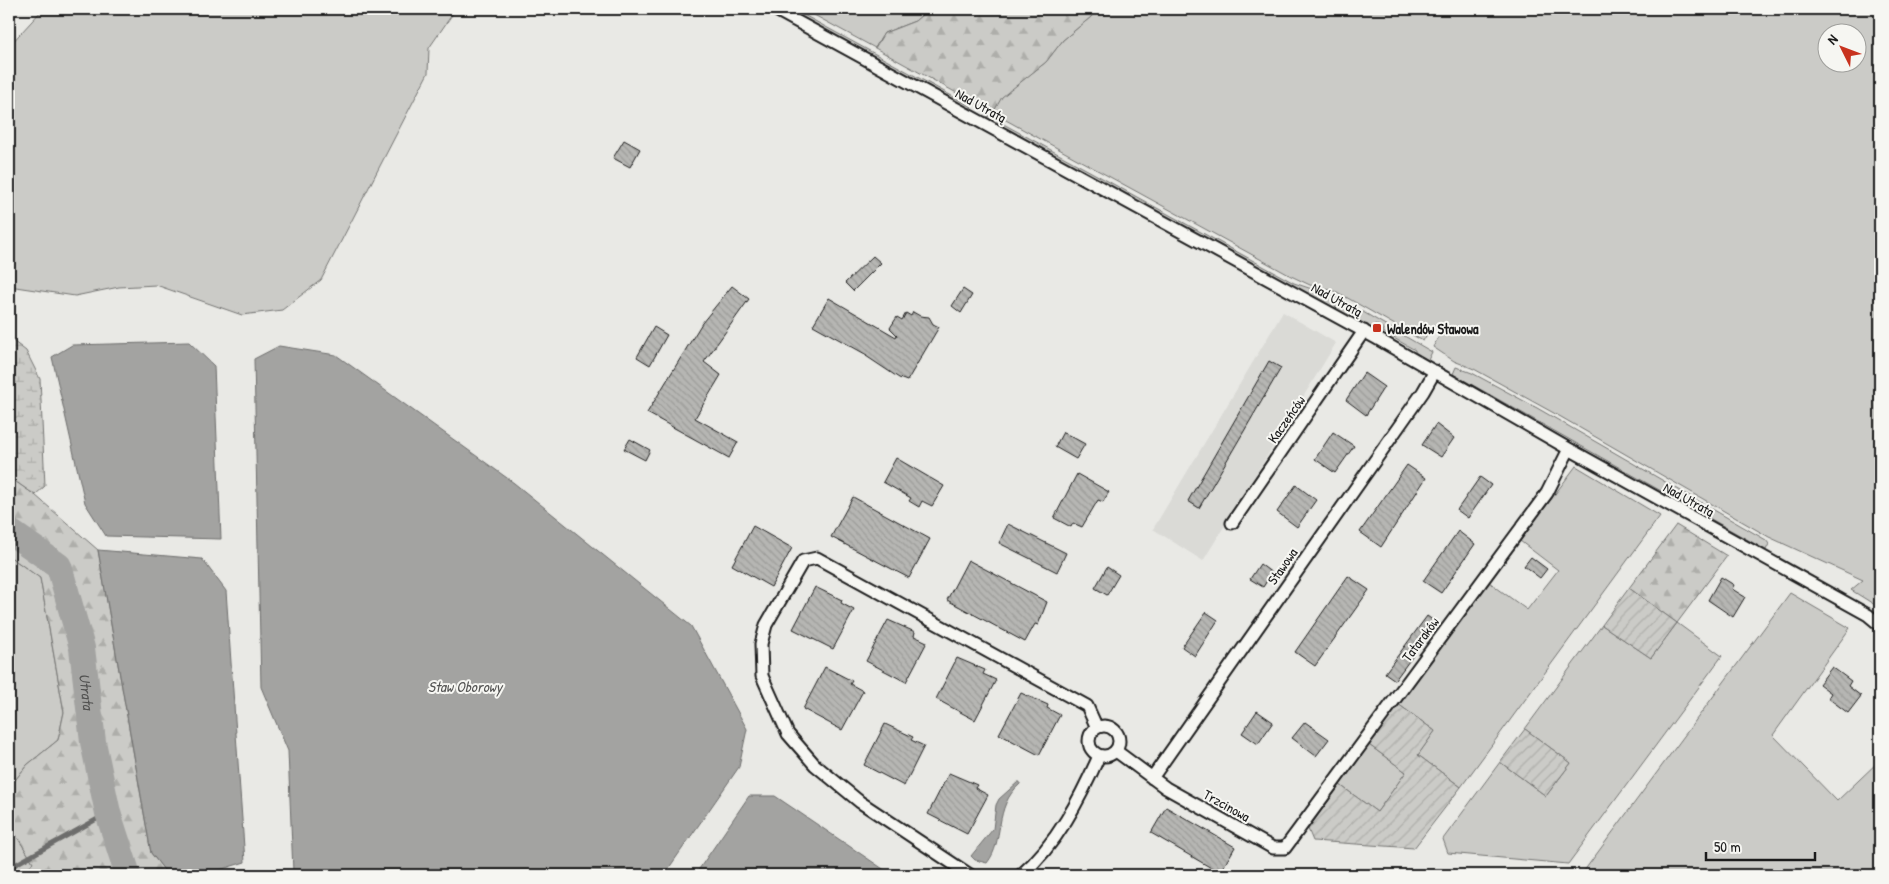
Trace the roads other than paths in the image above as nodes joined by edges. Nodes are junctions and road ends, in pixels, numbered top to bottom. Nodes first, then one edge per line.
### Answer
1 (774, 9) edge
2 (1364, 332) junction
3 (1435, 371) junction
4 (1569, 450) junction
5 (1232, 523) dead end
6 (1880, 625) edge
7 (1097, 728) junction
8 (1116, 751) junction
9 (1099, 756) junction
10 (1152, 778) junction
11 (1290, 844) joint
12 (970, 875) edge
13 (1022, 875) edge

1 - 2 street, Nad Utratą
2 - 3 street, Nad Utratą
2 - 5 street, Kaczeńców
3 - 4 street, Nad Utratą
3 - 10 street, Stawowa
4 - 6 street, Nad Utratą
4 - 11 street, Tataraków
7 - 8 street
7 - 9 street
7 - 12 street
8 - 9 street
8 - 10 street, Trzcinowa
9 - 13 street
10 - 11 street, Trzcinowa

